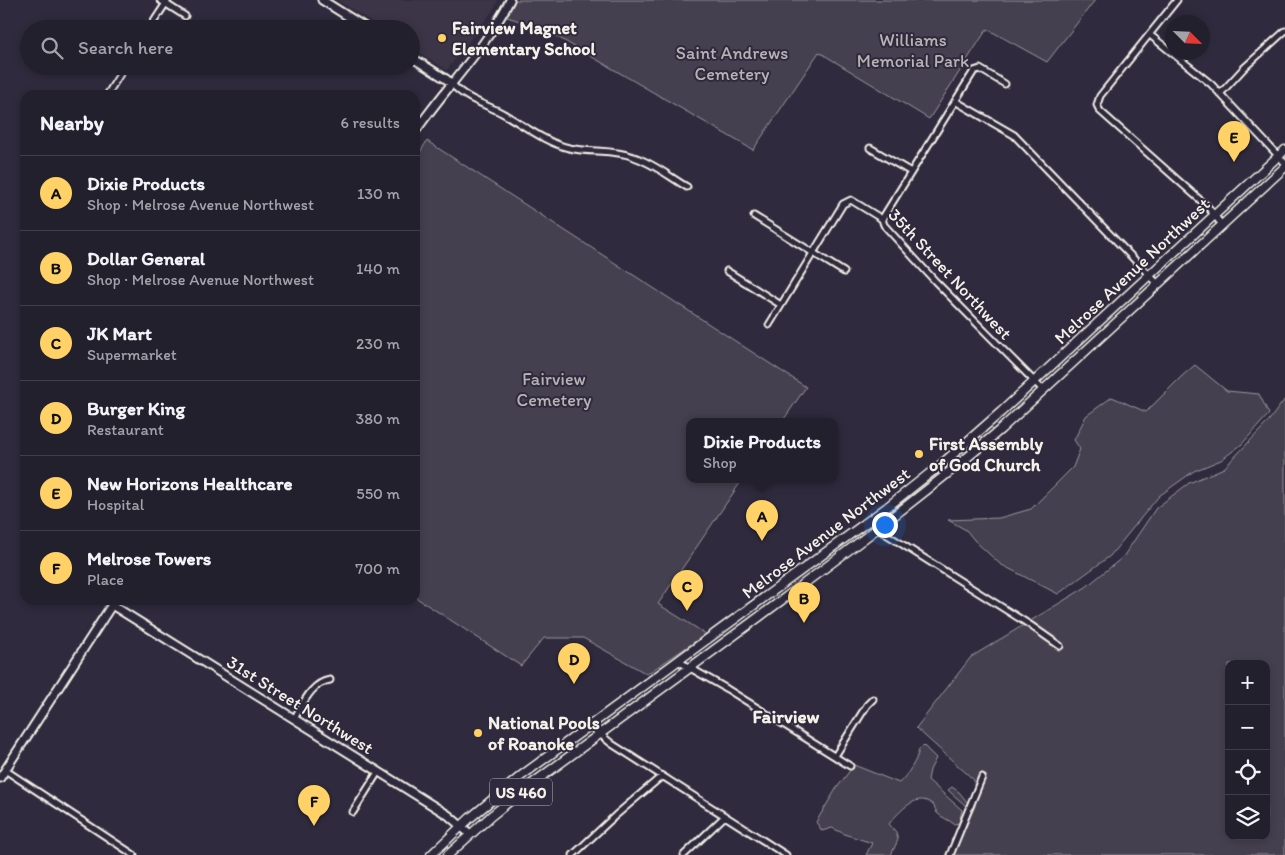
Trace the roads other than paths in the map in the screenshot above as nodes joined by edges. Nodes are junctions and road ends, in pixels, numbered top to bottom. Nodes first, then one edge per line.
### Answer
1 (160, 0) edge
2 (322, 0) edge
3 (510, 0) edge
4 (1177, 0) edge
5 (167, 2) edge
6 (185, 16) dead end
7 (155, 20) edge
8 (354, 20) edge
9 (1285, 31) edge
10 (1150, 35) junction
11 (420, 62) edge
12 (119, 75) edge
13 (452, 84) junction
14 (1005, 84) dead end
15 (110, 90) edge
16 (1220, 94) junction
17 (955, 101) junction
18 (420, 126) edge
19 (870, 148) dead end
20 (1285, 150) edge
21 (1278, 156) junction
22 (1285, 165) edge
23 (911, 172) junction
24 (687, 187) dead end
25 (1214, 215) junction
26 (754, 216) dead end
27 (882, 219) junction
28 (1222, 225) junction
29 (813, 253) junction
30 (727, 271) dead end
31 (844, 272) dead end
32 (1150, 275) junction
33 (1158, 284) junction
34 (782, 305) junction
35 (769, 325) dead end
36 (1034, 382) junction
37 (1043, 390) junction
38 (869, 520) junction
39 (878, 528) junction
40 (111, 605) edge
41 (118, 605) edge
42 (1060, 646) dead end
43 (678, 661) junction
44 (690, 667) junction
45 (330, 680) dead end
46 (873, 699) dead end
47 (294, 719) junction
48 (590, 726) junction
49 (600, 734) junction
50 (835, 756) junction
51 (850, 766) dead end
52 (6, 770) junction
53 (378, 772) junction
54 (662, 776) junction
55 (982, 777) dead end
56 (0, 778) edge
57 (353, 812) dead end
58 (725, 816) junction
59 (462, 826) junction
60 (470, 834) junction
61 (450, 854) edge
62 (134, 855) edge
63 (431, 855) edge
64 (573, 855) edge
65 (684, 855) edge
66 (786, 855) edge
67 (950, 855) edge

1 - 5 street
2 - 8 street
3 - 13 street
4 - 10 street
5 - 6 street
5 - 7 street
9 - 16 street
10 - 16 street
10 - 25 street
11 - 13 street
12 - 15 street
13 - 18 street
13 - 24 street
14 - 17 street
16 - 21 street
17 - 23 street
17 - 32 street
19 - 23 street
20 - 21 main road, Melrose Avenue Northwest / US 460
21 - 22 street
21 - 25 main road, Melrose Avenue Northwest / US 460
22 - 28 main road, Melrose Avenue Northwest / US 460
23 - 27 street
25 - 28 street
25 - 32 main road, Melrose Avenue Northwest / US 460
26 - 29 street
27 - 29 street, 35th Street Northwest
27 - 36 street, 35th Street Northwest
28 - 33 main road, Melrose Avenue Northwest / US 460
29 - 31 street
29 - 34 street
30 - 34 street
32 - 33 street
32 - 36 main road, Melrose Avenue Northwest / US 460
33 - 37 main road, Melrose Avenue Northwest / US 460
34 - 35 street
36 - 37 street, 35th Street Northwest
36 - 38 main road, Melrose Avenue Northwest / US 460
37 - 39 main road, Melrose Avenue Northwest / US 460
38 - 39 street
38 - 43 main road, Melrose Avenue Northwest / US 460
39 - 42 street
39 - 44 main road, Melrose Avenue Northwest / US 460
40 - 52 street
41 - 47 street, 31st Street Northwest
43 - 44 street
43 - 48 main road, Melrose Avenue Northwest / US 460
44 - 49 main road, Melrose Avenue Northwest / US 460
44 - 50 street
45 - 47 street
46 - 50 street
47 - 53 street, 31st Street Northwest
48 - 49 street
48 - 59 main road, Melrose Avenue Northwest / US 460
49 - 54 street
49 - 60 main road, Melrose Avenue Northwest / US 460
50 - 51 street
52 - 56 street
52 - 62 street
53 - 57 street
53 - 59 street, 31st Street Northwest
54 - 58 street
54 - 64 street
55 - 67 street
58 - 65 street
58 - 66 street
59 - 60 street, 31st Street Northwest
59 - 63 main road, Melrose Avenue Northwest / US 460
60 - 61 main road, Melrose Avenue Northwest / US 460

